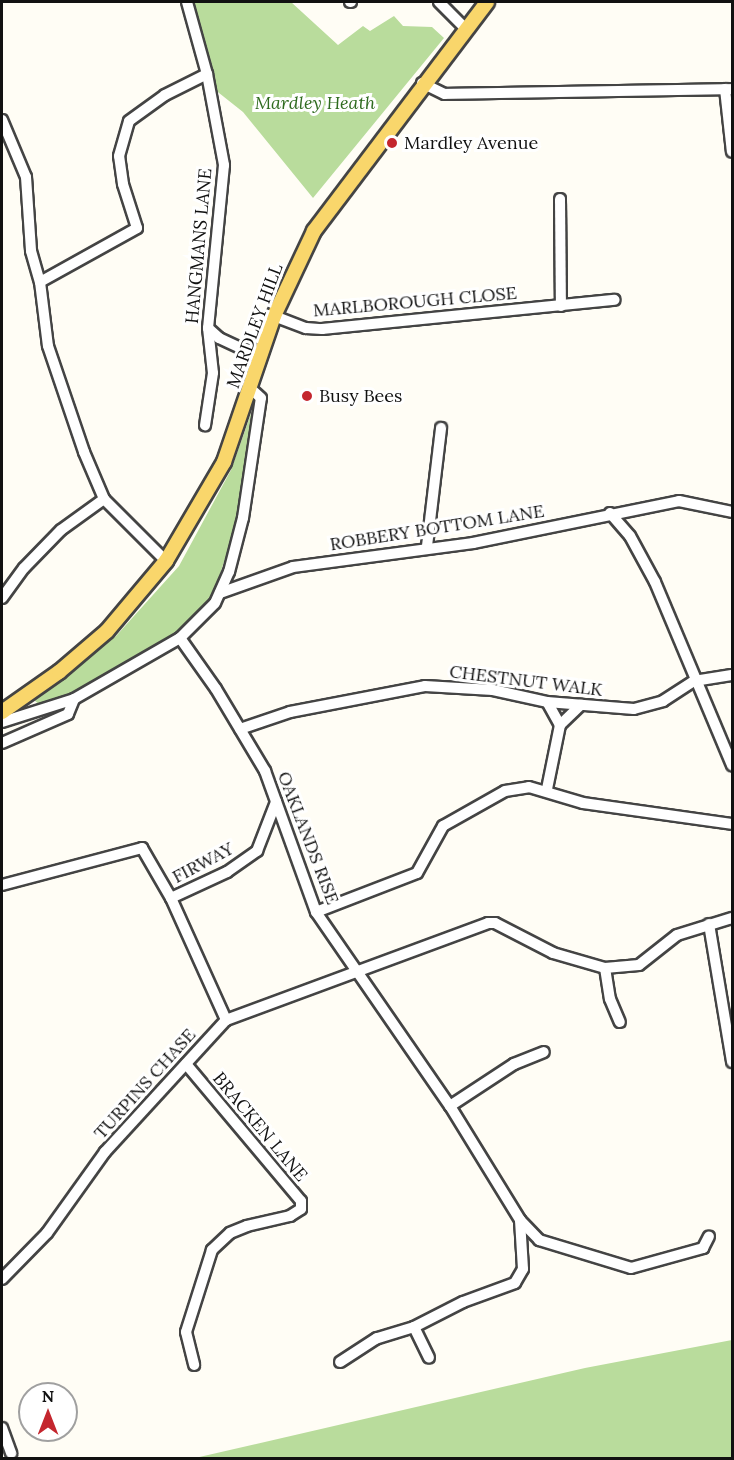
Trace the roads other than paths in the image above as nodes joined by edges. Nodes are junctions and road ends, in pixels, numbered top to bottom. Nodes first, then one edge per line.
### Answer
1 (187, 2) edge
2 (439, 2) edge
3 (487, 2) edge
4 (465, 28) junction
5 (207, 74) junction
6 (422, 83) junction
7 (729, 89) edge
8 (2, 120) edge
9 (732, 152) edge
10 (560, 199) dead end
11 (40, 282) junction
12 (615, 300) dead end
13 (561, 306) junction
14 (274, 316) junction
15 (208, 328) junction
16 (260, 357) junction
17 (251, 389) junction
18 (205, 425) dead end
19 (441, 428) dead end
20 (104, 499) junction
21 (732, 512) edge
22 (610, 513) junction
23 (427, 546) junction
24 (166, 561) junction
25 (220, 593) junction
26 (2, 598) edge
27 (180, 638) junction
28 (732, 675) edge
29 (694, 681) junction
30 (74, 699) junction
31 (21, 700) junction
32 (547, 702) junction
33 (580, 705) junction
34 (2, 712) edge
35 (32, 713) junction
36 (2, 722) edge
37 (560, 725) junction
38 (240, 729) junction
39 (2, 743) edge
40 (732, 765) edge
41 (547, 789) junction
42 (276, 802) junction
43 (732, 825) edge
44 (2, 885) edge
45 (171, 898) junction
46 (316, 912) junction
47 (732, 918) edge
48 (709, 924) junction
49 (605, 968) junction
50 (356, 971) junction
51 (226, 1020) junction
52 (620, 1022) dead end
53 (544, 1052) dead end
54 (732, 1062) edge
55 (186, 1064) junction
56 (450, 1106) junction
57 (520, 1220) junction
58 (709, 1236) dead end
59 (2, 1279) edge
60 (414, 1327) junction
61 (429, 1358) dead end
62 (340, 1362) dead end
63 (194, 1365) dead end
64 (2, 1428) edge
65 (11, 1453) dead end

1 - 5 street, HANGMANS LANE
2 - 4 street
3 - 4 main road, MARDLEY HILL
4 - 6 main road, MARDLEY HILL
5 - 11 street
5 - 15 street, HANGMANS LANE
6 - 7 street
6 - 14 main road, MARDLEY HILL
7 - 9 street
8 - 11 street
10 - 13 street
11 - 20 street
12 - 13 street, MARLBOROUGH CLOSE
13 - 14 street, MARLBOROUGH CLOSE
14 - 16 main road, MARDLEY HILL
15 - 16 street
15 - 18 street, HANGMANS LANE
16 - 17 main road, MARDLEY HILL
17 - 24 main road, MARDLEY HILL
17 - 25 street
19 - 23 street
20 - 24 street
20 - 26 street
21 - 22 street, ROBBERY BOTTOM LANE
22 - 23 street, ROBBERY BOTTOM LANE
22 - 29 street
23 - 25 street, ROBBERY BOTTOM LANE
24 - 31 main road, MARDLEY HILL
25 - 27 street
27 - 30 street
27 - 38 street, OAKLANDS RISE
28 - 29 street, CHESTNUT WALK
29 - 33 street, CHESTNUT WALK
29 - 40 street
30 - 35 street
30 - 39 street
31 - 34 main road, MARDLEY HILL
31 - 35 street
32 - 33 street, CHESTNUT WALK
32 - 37 street
32 - 38 street, CHESTNUT WALK
33 - 37 street
35 - 36 street
37 - 41 street
38 - 42 street, OAKLANDS RISE
41 - 43 street
41 - 46 street
42 - 45 street, FIRWAY
42 - 46 street, OAKLANDS RISE
44 - 45 street
45 - 51 street, FIRWAY
46 - 50 street, OAKLANDS RISE
47 - 48 street
48 - 49 street
48 - 54 street
49 - 50 street, TURPINS CHASE
49 - 52 street
50 - 51 street, TURPINS CHASE
50 - 56 street, OAKLANDS RISE
51 - 55 street, TURPINS CHASE
53 - 56 street
55 - 59 street, TURPINS CHASE
55 - 63 street, BRACKEN LANE
56 - 57 street, OAKLANDS RISE
57 - 58 street
57 - 60 street, OAKLANDS RISE
60 - 61 street
60 - 62 street, OAKLANDS RISE
64 - 65 street

